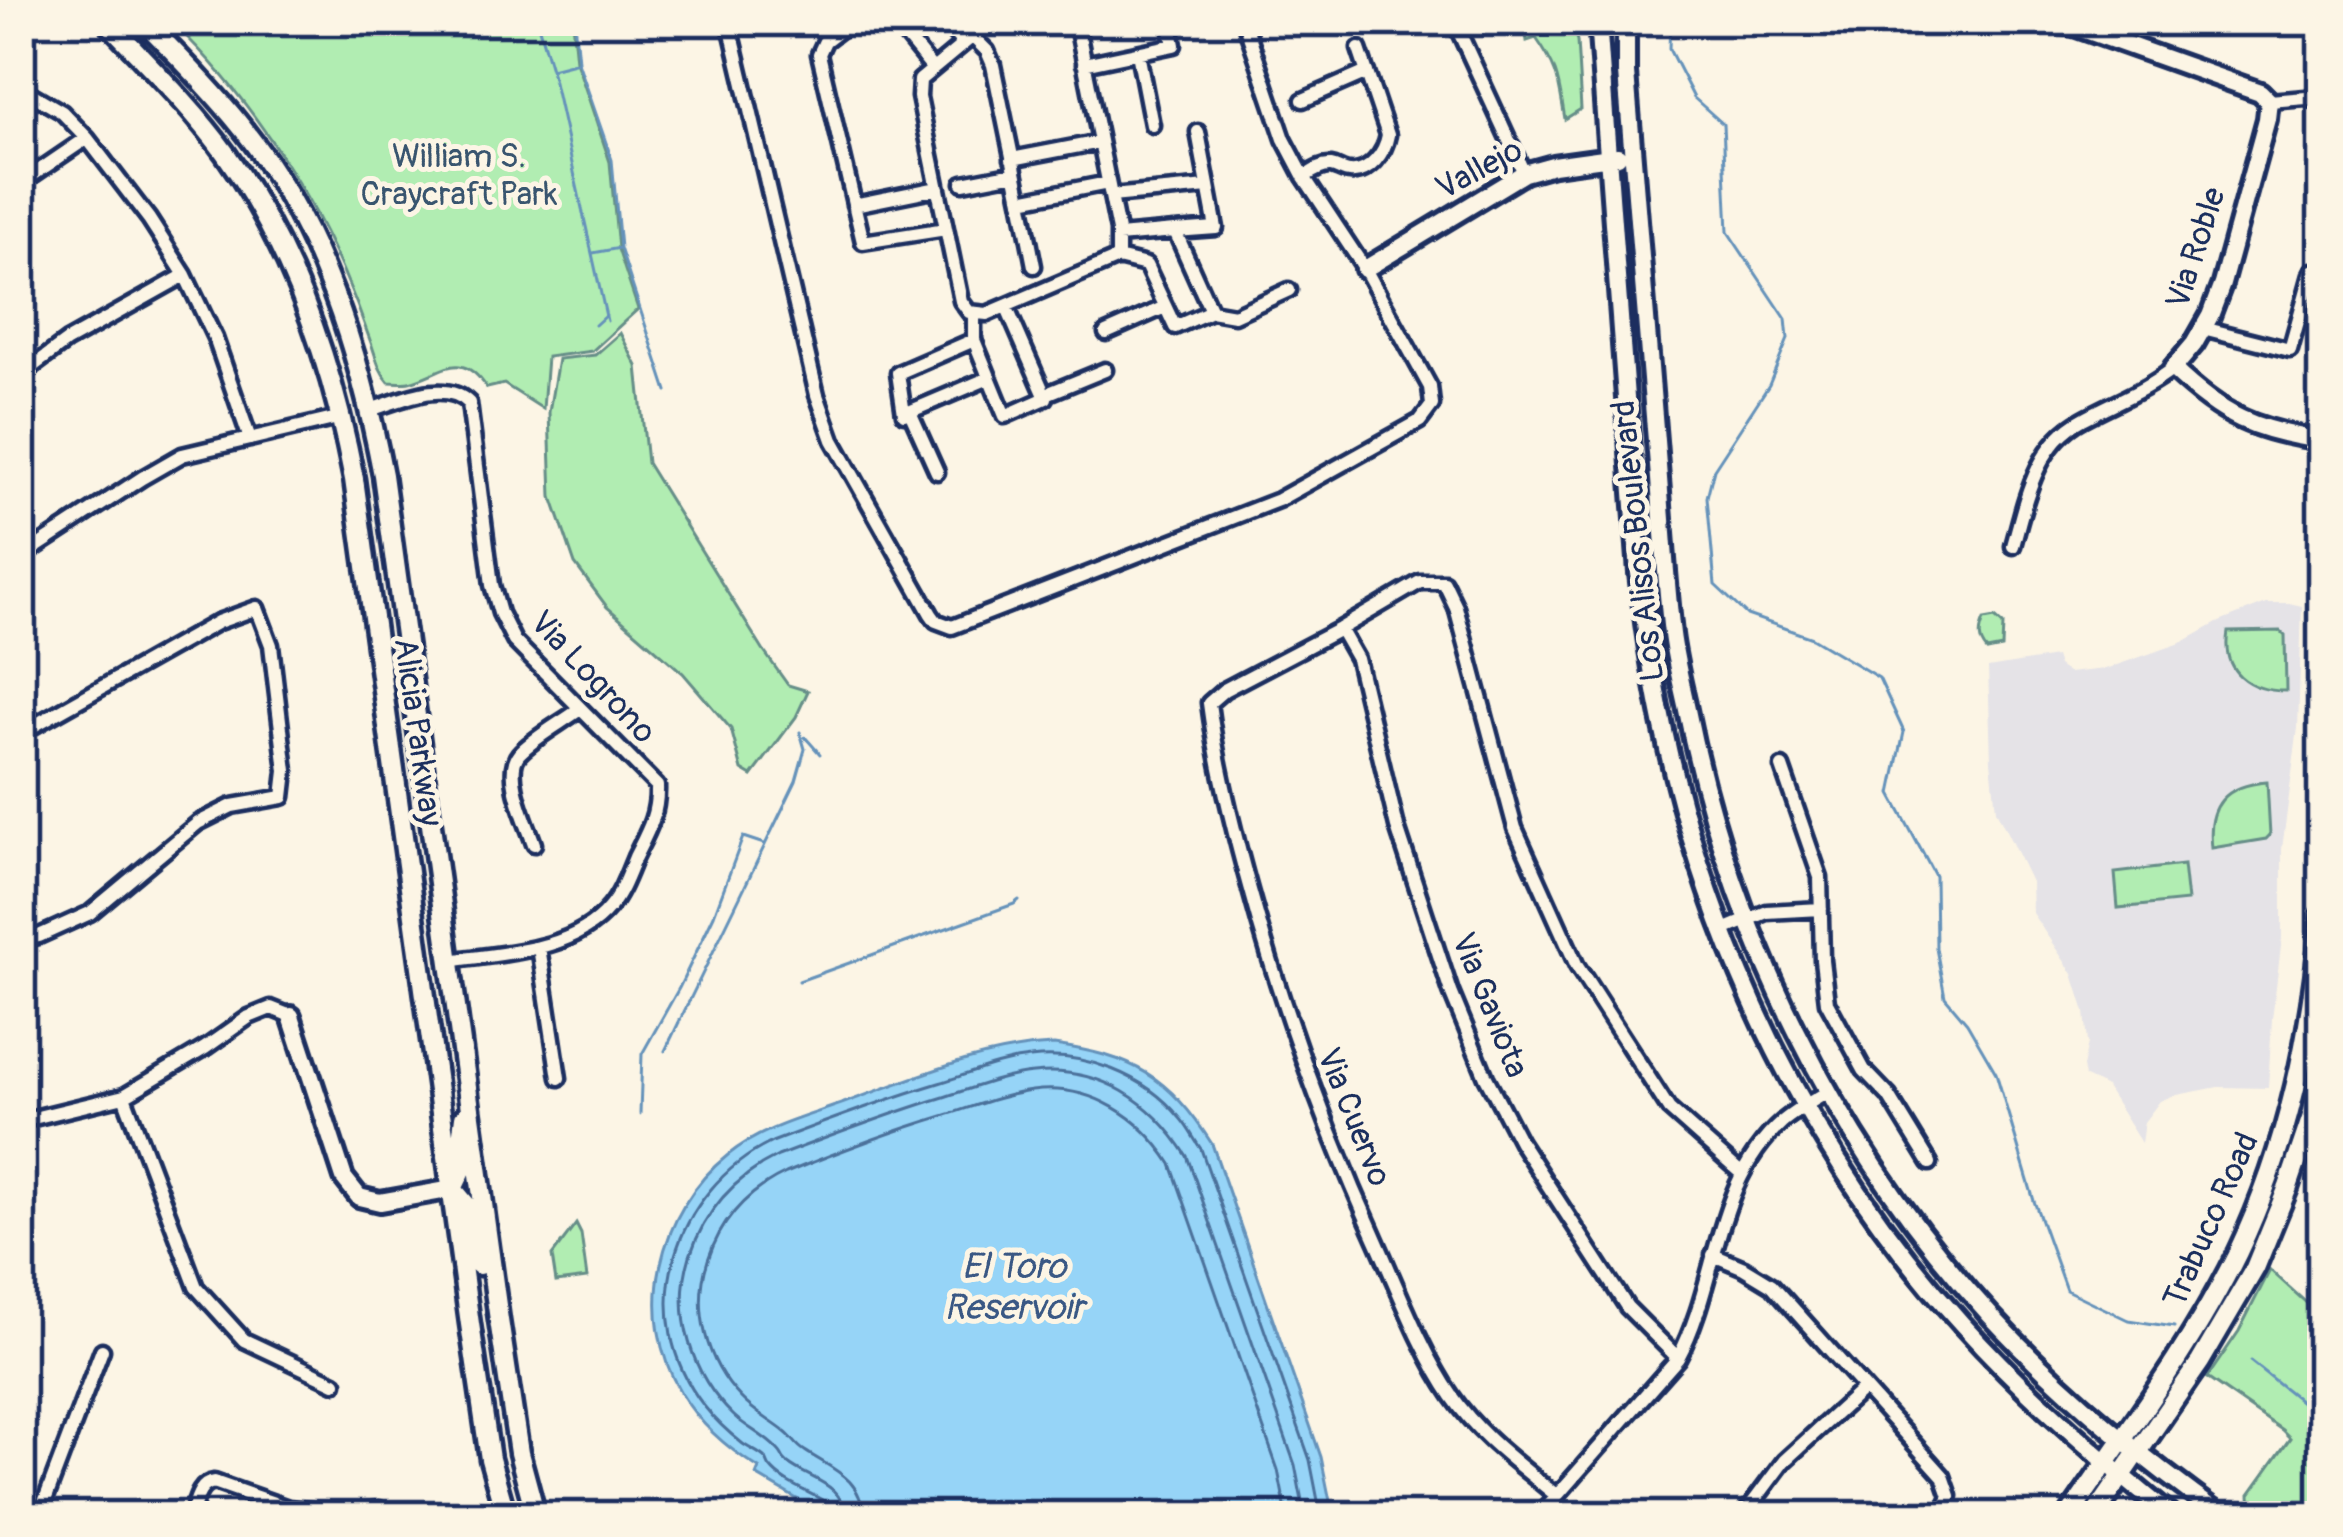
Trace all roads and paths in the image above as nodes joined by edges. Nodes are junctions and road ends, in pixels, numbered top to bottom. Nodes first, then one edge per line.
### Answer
1 (107, 21) edge
2 (144, 21) edge
3 (729, 21) edge
4 (851, 21) edge
5 (894, 21) edge
6 (944, 21) edge
7 (991, 21) edge
8 (1169, 21) edge
9 (1244, 21) edge
10 (1454, 21) edge
11 (1598, 21) edge
12 (1626, 21) edge
13 (2043, 21) edge
14 (1080, 22) edge
15 (968, 40) junction
16 (1359, 49) dead end
17 (1138, 53) junction
18 (1084, 64) junction
19 (932, 68) junction
20 (1367, 72) junction
21 (21, 88) edge
22 (1303, 100) dead end
23 (2269, 101) junction
24 (2322, 103) edge
25 (1151, 125) dead end
26 (1198, 132) dead end
27 (87, 138) junction
28 (1100, 142) junction
29 (1633, 154) junction
30 (1608, 157) junction
31 (1013, 166) junction
32 (1524, 173) junction
33 (1304, 177) junction
34 (21, 183) edge
35 (963, 183) dead end
36 (1208, 187) junction
37 (938, 188) junction
38 (1110, 189) junction
39 (1021, 200) junction
40 (854, 205) junction
41 (946, 229) junction
42 (1175, 231) junction
43 (1118, 236) junction
44 (1118, 258) junction
45 (1034, 266) dead end
46 (1365, 269) junction
47 (2312, 271) dead end
48 (184, 275) junction
49 (1289, 290) dead end
50 (1006, 306) junction
51 (1166, 307) junction
52 (1211, 310) junction
53 (971, 312) junction
54 (2203, 328) junction
55 (1106, 333) dead end
56 (974, 340) junction
57 (2173, 369) junction
58 (1105, 370) dead end
59 (21, 375) edge
60 (989, 378) junction
61 (1044, 395) junction
62 (370, 410) junction
63 (910, 412) junction
64 (342, 417) junction
65 (250, 439) junction
66 (2322, 440) edge
67 (937, 472) dead end
68 (2013, 546) dead end
69 (21, 557) edge
70 (1340, 629) junction
71 (580, 709) junction
72 (22, 730) edge
73 (1783, 766) dead end
74 (534, 844) dead end
75 (1821, 909) junction
76 (2322, 914) edge
77 (1747, 921) junction
78 (1721, 931) junction
79 (21, 940) edge
80 (539, 946) junction
81 (449, 961) junction
82 (291, 1016) joint
83 (2322, 1073) edge
84 (559, 1078) dead end
85 (1829, 1091) junction
86 (468, 1094) junction
87 (124, 1096) junction
88 (1805, 1106) junction
89 (2290, 1110) junction
90 (2317, 1117) edge
91 (21, 1121) edge
92 (1930, 1163) dead end
93 (1742, 1174) junction
94 (453, 1189) junction
95 (1714, 1255) junction
96 (499, 1320) junction
97 (102, 1350) dead end
98 (1678, 1358) junction
99 (335, 1383) dead end
100 (1863, 1389) junction
101 (2121, 1439) junction
102 (2138, 1454) junction
103 (2105, 1463) junction
104 (2122, 1477) junction
105 (1557, 1496) junction
106 (379, 1509) dead end
107 (39, 1516) edge
108 (191, 1516) edge
109 (506, 1516) edge
110 (536, 1516) edge
111 (1539, 1516) edge
112 (1743, 1516) edge
113 (1941, 1516) edge
114 (2069, 1516) edge
115 (2094, 1516) edge
116 (2171, 1516) edge
117 (2223, 1516) edge

1 - 64 main road, Alicia Parkway
2 - 62 main road, Alicia Parkway
3 - 46 street
4 - 40 street
5 - 19 street
6 - 15 street
7 - 15 street
8 - 17 street
9 - 33 street
10 - 32 street
11 - 30 main road, Los Alisos Boulevard
12 - 29 main road, Los Alisos Boulevard
13 - 23 main road
14 - 18 street
15 - 19 street
15 - 31 street
16 - 20 street
17 - 18 street
17 - 25 street
18 - 28 street
19 - 37 street
20 - 22 street
20 - 33 street
21 - 27 street
23 - 24 street
23 - 54 main road, Via Roble
26 - 36 street
27 - 34 street
27 - 48 street
28 - 31 street
28 - 38 street
29 - 30 main road, Vallejo
29 - 77 main road, Los Alisos Boulevard
30 - 32 main road, Vallejo
30 - 78 main road, Los Alisos Boulevard
31 - 35 street
31 - 39 street
32 - 46 main road, Vallejo
33 - 46 street
36 - 38 street
36 - 42 street
37 - 40 street
37 - 41 street
38 - 39 street
38 - 43 street
39 - 45 street
40 - 41 street
41 - 53 street
42 - 43 street
42 - 52 street
43 - 44 street
44 - 50 street
44 - 51 street
47 - 54 street
48 - 59 street
48 - 65 street
49 - 52 street
50 - 53 street
50 - 61 street
51 - 52 street
51 - 55 street
53 - 56 street
54 - 57 main road, Via Roble
56 - 60 street
56 - 63 street
57 - 66 main road
57 - 68 street, Via Roble
58 - 61 street
60 - 61 street
60 - 63 street
62 - 64 main road
62 - 71 street, Via Logrono
62 - 81 main road, Alicia Parkway
63 - 67 street
64 - 65 street
64 - 94 main road, Alicia Parkway
65 - 69 street
70 - 93 street
70 - 98 street, Via Gaviota
70 - 105 street, Via Cuervo
71 - 74 street
71 - 80 street, Via Logrono
72 - 79 street
73 - 75 street
75 - 77 street
75 - 92 street
76 - 89 main road, Trabuco Road
77 - 78 street
77 - 85 main road, Los Alisos Boulevard
78 - 88 main road, Los Alisos Boulevard
80 - 81 street, Via Logrono
80 - 84 street
81 - 86 main road, Alicia Parkway
82 - 87 street
82 - 94 main road
83 - 90 main road, Trabuco Road
85 - 88 street
85 - 101 main road, Los Alisos Boulevard
86 - 94 main road
86 - 96 main road, Alicia Parkway
87 - 91 street
87 - 99 street
88 - 93 street
88 - 103 main road, Los Alisos Boulevard
89 - 90 street
89 - 101 main road, Trabuco Road
90 - 102 main road, Trabuco Road
93 - 95 street
94 - 96 main road
94 - 109 main road, Alicia Parkway
95 - 98 street
95 - 100 street
96 - 110 main road, Alicia Parkway
97 - 107 street
98 - 105 street
100 - 112 street
100 - 113 street
101 - 102 main road, Los Alisos Boulevard
101 - 103 main road, Trabuco Road
102 - 104 main road, Trabuco Road
102 - 117 main road, Los Alisos Boulevard
103 - 104 main road, Los Alisos Boulevard
103 - 114 main road, Trabuco Road
104 - 115 main road, Trabuco Road
104 - 116 main road, Los Alisos Boulevard
105 - 111 street
106 - 108 street

